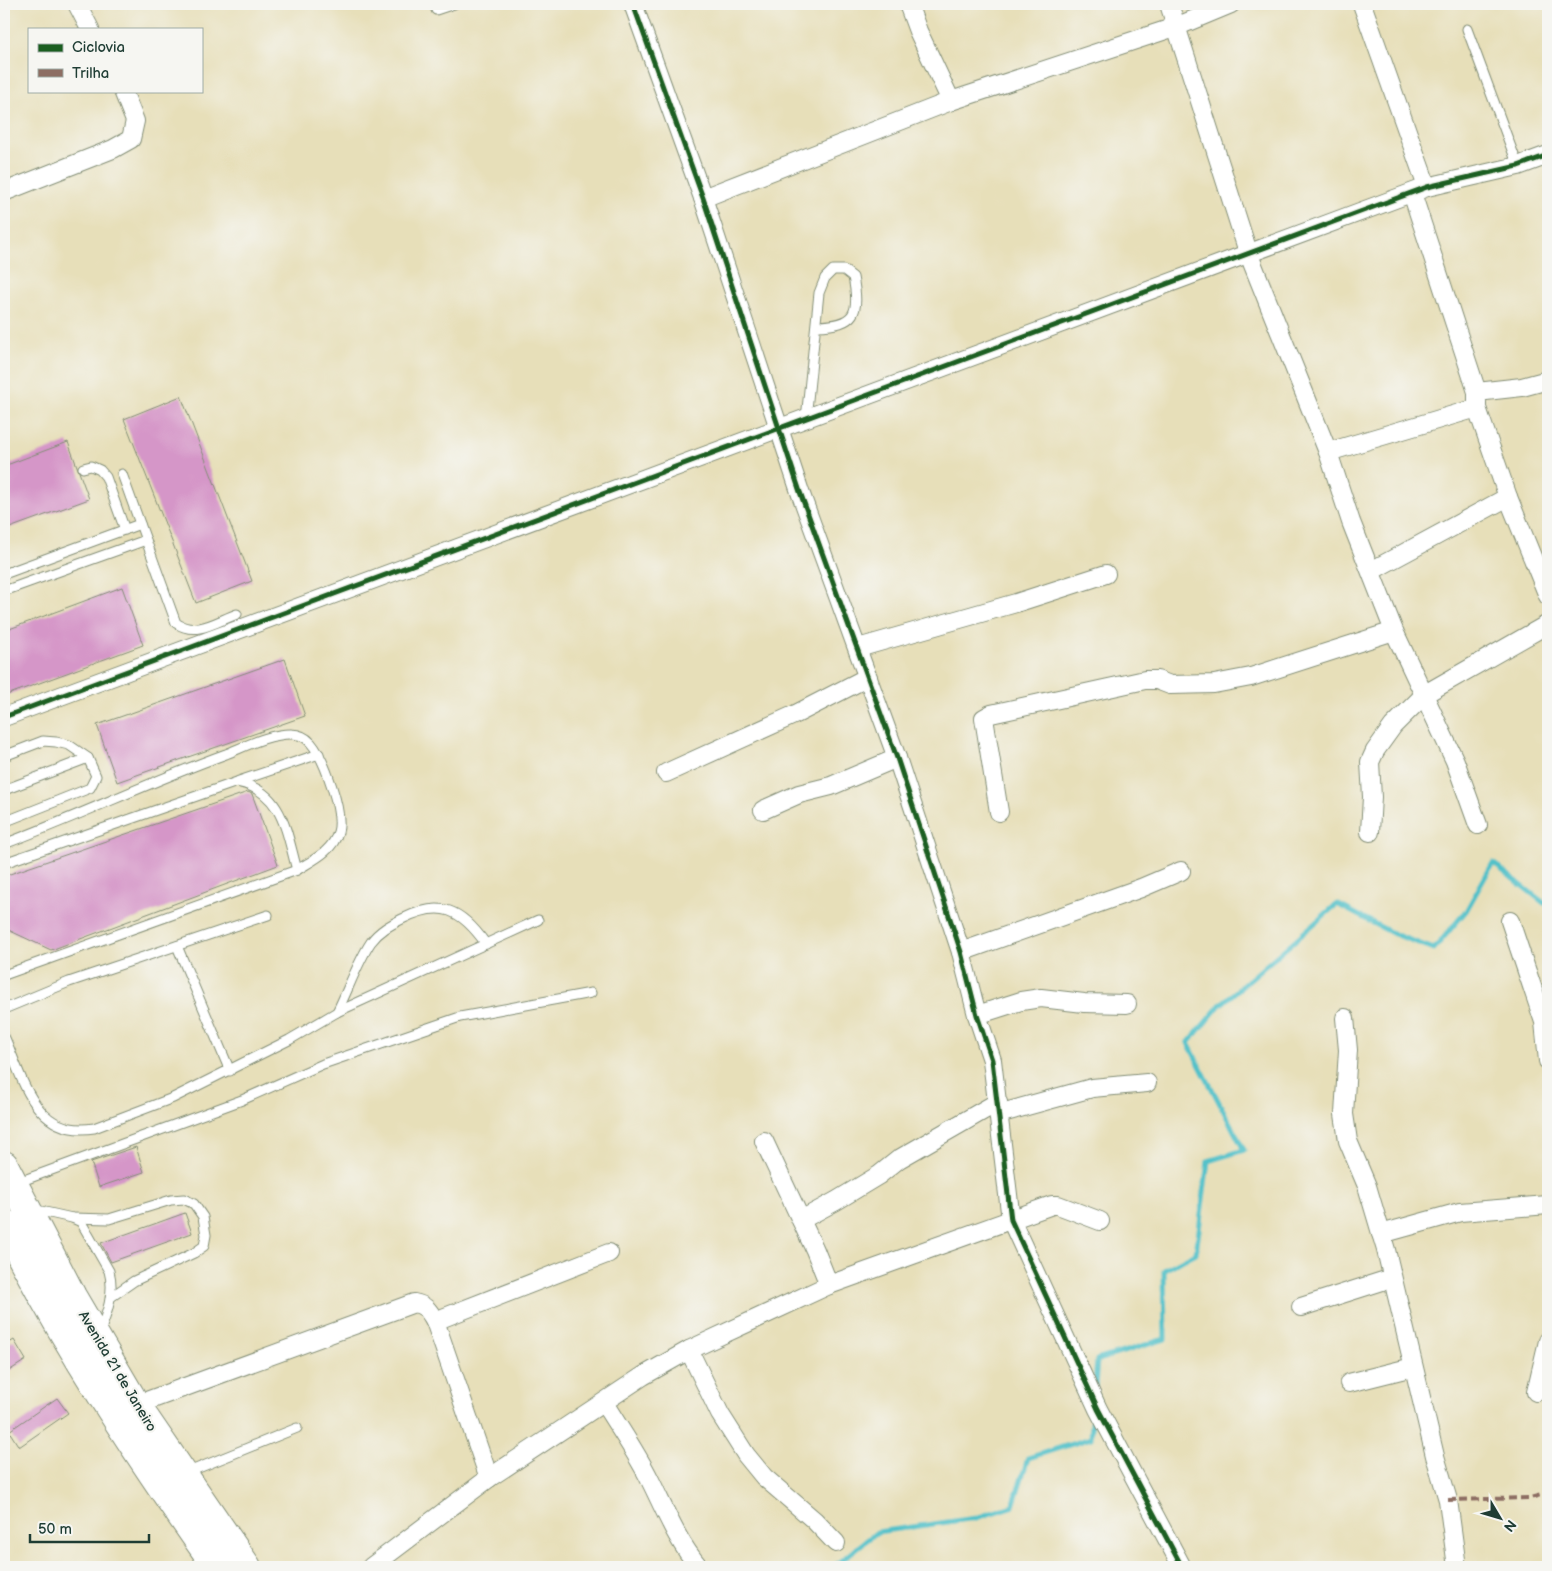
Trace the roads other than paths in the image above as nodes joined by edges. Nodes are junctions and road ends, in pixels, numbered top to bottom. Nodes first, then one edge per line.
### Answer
1 (77, 4) edge
2 (454, 4) edge
3 (633, 4) edge
4 (908, 4) edge
5 (1169, 4) edge
6 (1231, 4) edge
7 (1362, 4) edge
8 (436, 10) dead end
9 (1178, 26) junction
10 (89, 28) edge
11 (1467, 29) dead end
12 (123, 92) edge
13 (951, 101) junction
14 (1548, 156) edge
15 (1518, 166) junction
16 (1420, 190) junction
17 (4, 192) edge
18 (702, 198) junction
19 (1249, 255) junction
20 (817, 326) junction
21 (1548, 380) edge
22 (1477, 400) junction
23 (806, 419) junction
24 (779, 429) junction
25 (1328, 452) junction
26 (83, 468) dead end
27 (122, 474) dead end
28 (1508, 497) junction
29 (140, 524) junction
30 (126, 530) junction
31 (146, 540) junction
32 (1371, 571) junction
33 (4, 574) edge
34 (1106, 574) dead end
35 (4, 591) edge
36 (1548, 596) edge
37 (237, 614) dead end
38 (1548, 624) edge
39 (1394, 632) junction
40 (858, 648) junction
41 (868, 677) junction
42 (1425, 694) junction
43 (4, 717) edge
44 (319, 754) junction
45 (4, 756) edge
46 (88, 758) junction
47 (897, 758) junction
48 (666, 773) dead end
49 (237, 782) junction
50 (4, 790) edge
51 (763, 810) dead end
52 (999, 812) dead end
53 (4, 822) edge
54 (1478, 825) dead end
55 (1370, 832) dead end
56 (4, 844) edge
57 (4, 862) edge
58 (297, 870) junction
59 (1182, 871) dead end
60 (268, 915) dead end
61 (538, 920) dead end
62 (1510, 922) dead end
63 (486, 944) junction
64 (177, 946) junction
65 (961, 952) junction
66 (4, 975) edge
67 (591, 993) dead end
68 (1127, 1004) dead end
69 (4, 1009) edge
70 (337, 1012) junction
71 (977, 1015) junction
72 (1345, 1018) dead end
73 (1546, 1021) edge
74 (4, 1036) edge
75 (1548, 1061) edge
76 (230, 1070) junction
77 (1147, 1083) dead end
78 (998, 1108) junction
79 (764, 1141) dead end
80 (8, 1175) edge
81 (1548, 1206) edge
82 (15, 1216) edge
83 (72, 1218) junction
84 (800, 1220) junction
85 (1011, 1220) junction
86 (1100, 1221) dead end
87 (1381, 1234) junction
88 (4, 1244) edge
89 (609, 1253) dead end
90 (1392, 1278) junction
91 (33, 1281) junction
92 (829, 1285) junction
93 (111, 1297) junction
94 (1301, 1307) dead end
95 (435, 1321) junction
96 (98, 1339) junction
97 (1548, 1341) edge
98 (689, 1350) junction
99 (1413, 1367) junction
100 (1349, 1383) dead end
101 (1536, 1392) dead end
102 (604, 1403) junction
103 (136, 1404) junction
104 (297, 1428) dead end
105 (183, 1474) junction
106 (489, 1478) junction
107 (836, 1544) dead end
108 (217, 1567) edge
109 (247, 1567) edge
110 (371, 1567) edge
111 (699, 1567) edge
112 (1182, 1567) edge
113 (1457, 1567) edge

1 - 10 street
2 - 8 lane
3 - 18 street
4 - 13 street
5 - 9 street
6 - 9 street
7 - 16 street
9 - 13 street
9 - 19 street
11 - 15 lane
12 - 17 street
13 - 18 street
14 - 15 street
15 - 16 street
16 - 19 street
16 - 22 street
18 - 24 street
19 - 23 street
19 - 25 street
20 - 20 lane
20 - 23 lane
21 - 22 street
22 - 25 street
22 - 28 street
23 - 24 street
24 - 40 street
24 - 43 street
25 - 32 street
26 - 30 lane
27 - 29 lane
28 - 32 street
28 - 36 street
29 - 30 lane
29 - 31 lane
30 - 33 lane
31 - 35 lane
31 - 37 lane
32 - 39 street
34 - 40 street
38 - 42 street
39 - 42 street
39 - 52 street
40 - 41 street
41 - 47 street
41 - 48 street
42 - 54 street
42 - 55 street
44 - 49 lane
44 - 56 lane
44 - 58 lane
45 - 46 lane
46 - 50 lane
46 - 53 lane
47 - 51 street
47 - 65 street
49 - 57 lane
49 - 58 lane
58 - 66 lane
59 - 65 street
60 - 64 lane
61 - 63 lane
62 - 73 street
63 - 70 lane
63 - 70 lane
64 - 69 lane
64 - 76 lane
65 - 71 street
67 - 80 lane
68 - 71 street
70 - 76 lane
71 - 78 street
72 - 87 street
73 - 75 street
74 - 76 lane
77 - 78 street
78 - 84 street
78 - 85 street
79 - 84 street
80 - 82 main road, Avenida 21 de Janeiro
81 - 87 street
82 - 83 lane
82 - 91 main road, Avenida 21 de Janeiro
82 - 96 main road, Avenida 21 de Janeiro
83 - 93 lane
83 - 93 lane
84 - 92 street
85 - 86 street
85 - 92 street
85 - 112 street
87 - 90 street
88 - 91 street
89 - 95 street
90 - 94 street
90 - 99 street
91 - 108 main road, Avenida 21 de Janeiro
92 - 98 street
93 - 96 lane
95 - 103 street
95 - 106 street
96 - 103 main road, Avenida 21 de Janeiro
97 - 101 street
98 - 102 street
98 - 107 street
99 - 100 street
99 - 113 street
102 - 106 street
102 - 111 street
103 - 105 main road, Avenida 21 de Janeiro
104 - 105 lane
105 - 109 main road, Avenida 21 de Janeiro
106 - 110 street

